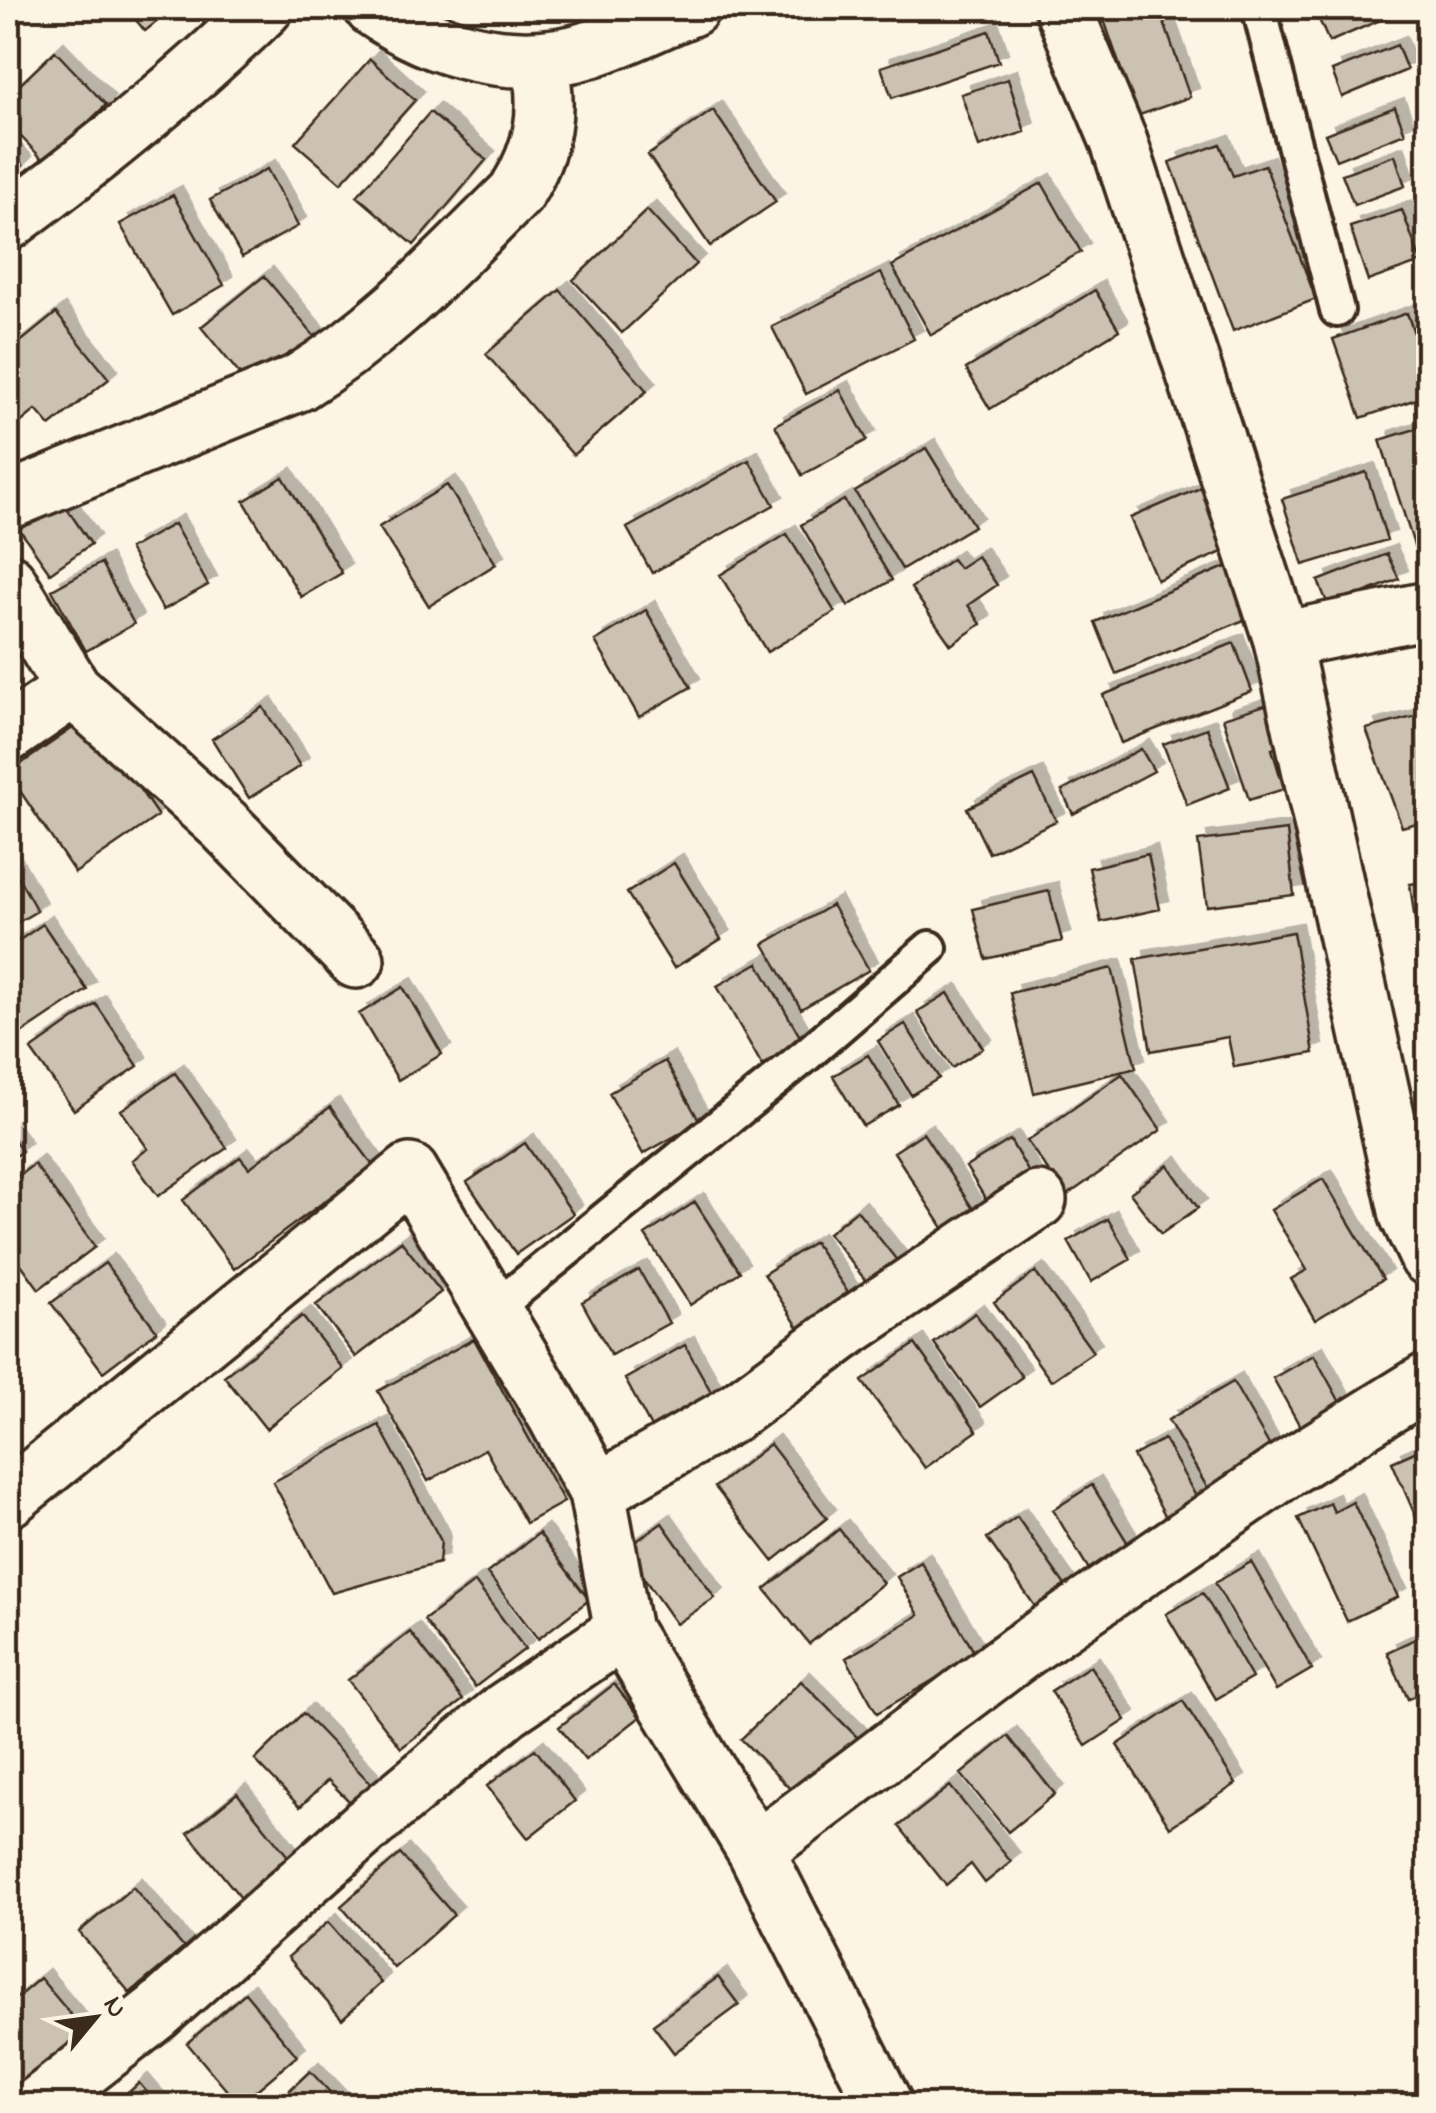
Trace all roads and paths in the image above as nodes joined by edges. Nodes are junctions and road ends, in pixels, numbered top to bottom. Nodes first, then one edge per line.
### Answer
1 (264, 8) edge
2 (373, 8) edge
3 (690, 8) edge
4 (1063, 8) edge
5 (1259, 8) edge
6 (539, 59) junction
7 (8, 222) edge
8 (1337, 310) dead end
9 (8, 501) edge
10 (8, 582) edge
11 (1428, 610) edge
12 (1282, 640) junction
13 (73, 689) junction
14 (8, 734) edge
15 (930, 948) dead end
16 (356, 960) dead end
17 (1038, 1200) dead end
18 (1428, 1257) edge
19 (494, 1308) junction
20 (1428, 1381) edge
21 (596, 1492) junction
22 (8, 1499) edge
23 (623, 1631) junction
24 (756, 1851) junction
25 (37, 2106) edge
26 (885, 2106) edge

1 - 7 street
2 - 6 street
3 - 6 street
4 - 12 street
5 - 8 lane
6 - 9 street
10 - 13 street
11 - 12 street
12 - 18 street
13 - 14 street
13 - 16 street
15 - 19 lane
17 - 21 street
19 - 21 street
19 - 22 street
20 - 24 street
21 - 23 street
23 - 24 street
23 - 25 street
24 - 26 street

